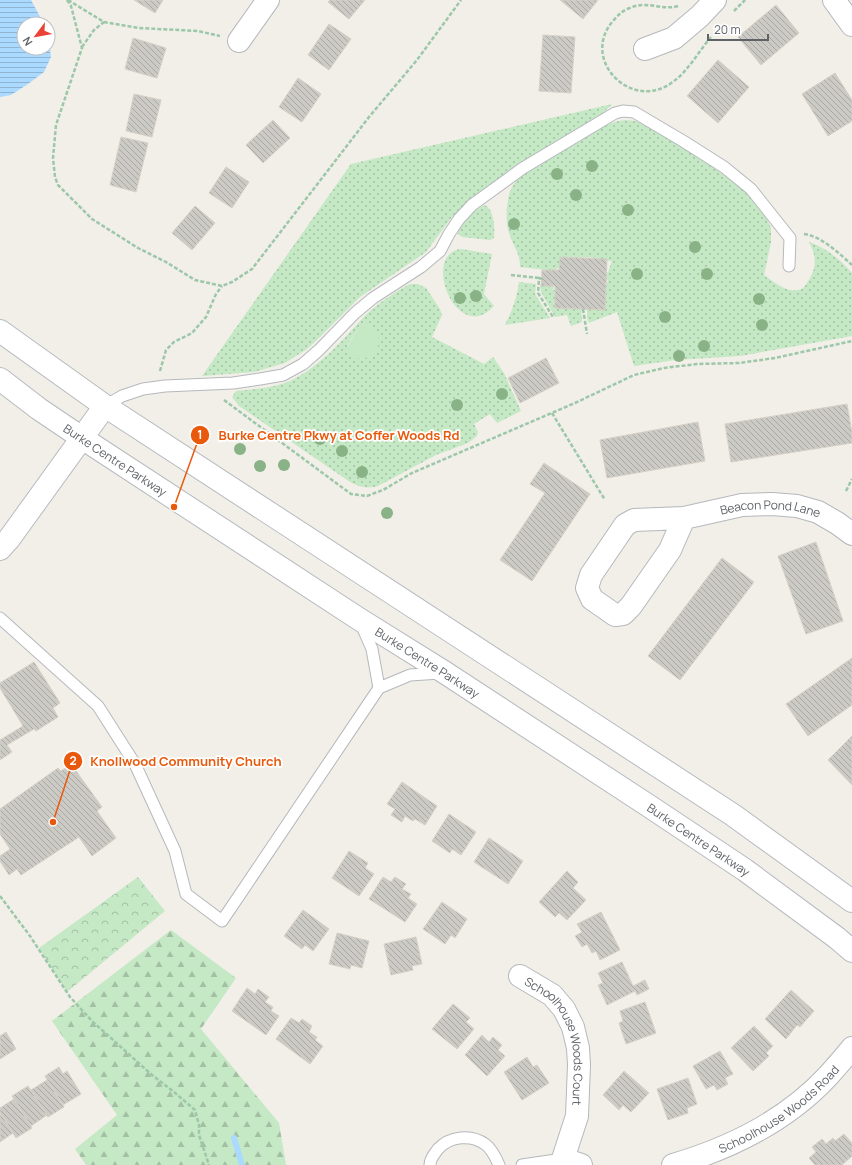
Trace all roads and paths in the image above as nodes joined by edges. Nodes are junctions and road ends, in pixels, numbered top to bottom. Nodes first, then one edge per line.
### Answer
1 (67, 0) edge
2 (268, 0) edge
3 (461, 0) edge
4 (715, 0) edge
5 (834, 0) edge
6 (104, 22) junction
7 (852, 25) edge
8 (239, 41) joint
9 (82, 48) junction
10 (644, 49) dead end
11 (799, 233) dead end
12 (852, 265) edge
13 (789, 266) dead end
14 (511, 275) dead end
15 (222, 286) junction
16 (583, 309) dead end
17 (553, 317) dead end
18 (0, 331) edge
19 (587, 334) dead end
20 (852, 341) edge
21 (0, 378) edge
22 (154, 387) junction
23 (220, 397) dead end
24 (105, 406) junction
25 (552, 413) junction
26 (82, 438) junction
27 (852, 479) edge
28 (846, 491) dead end
29 (605, 500) dead end
30 (684, 518) junction
31 (852, 534) edge
32 (0, 549) edge
33 (0, 618) edge
34 (359, 619) junction
35 (444, 672) junction
36 (379, 688) junction
37 (0, 896) edge
38 (852, 901) edge
39 (852, 951) edge
40 (520, 976) dead end
41 (852, 1048) edge
42 (572, 1162) edge
43 (209, 1165) edge
44 (430, 1165) edge
45 (499, 1165) edge
46 (522, 1165) edge
47 (673, 1165) edge

1 - 6 path
1 - 9 path
2 - 8 main road
3 - 15 path
4 - 10 main road
5 - 7 main road
6 - 8 path
6 - 9 path
9 - 15 path
11 - 12 path
13 - 22 lane
14 - 17 path
15 - 22 path
16 - 19 path
18 - 24 main road
20 - 25 path
21 - 26 main road, Burke Centre Parkway
22 - 24 lane
23 - 25 path
24 - 26 main road
24 - 38 main road
25 - 29 path
26 - 32 main road
26 - 34 main road, Burke Centre Parkway
27 - 28 path
30 - 30 main road, Beacon Pond Lane
30 - 31 main road, Beacon Pond Lane
33 - 36 lane
34 - 35 main road, Burke Centre Parkway
34 - 36 lane
35 - 36 lane
35 - 39 main road, Burke Centre Parkway
37 - 43 path
40 - 42 main road, Schoolhouse Woods Court
41 - 47 main road, Schoolhouse Woods Road
42 - 46 lane
44 - 45 lane

